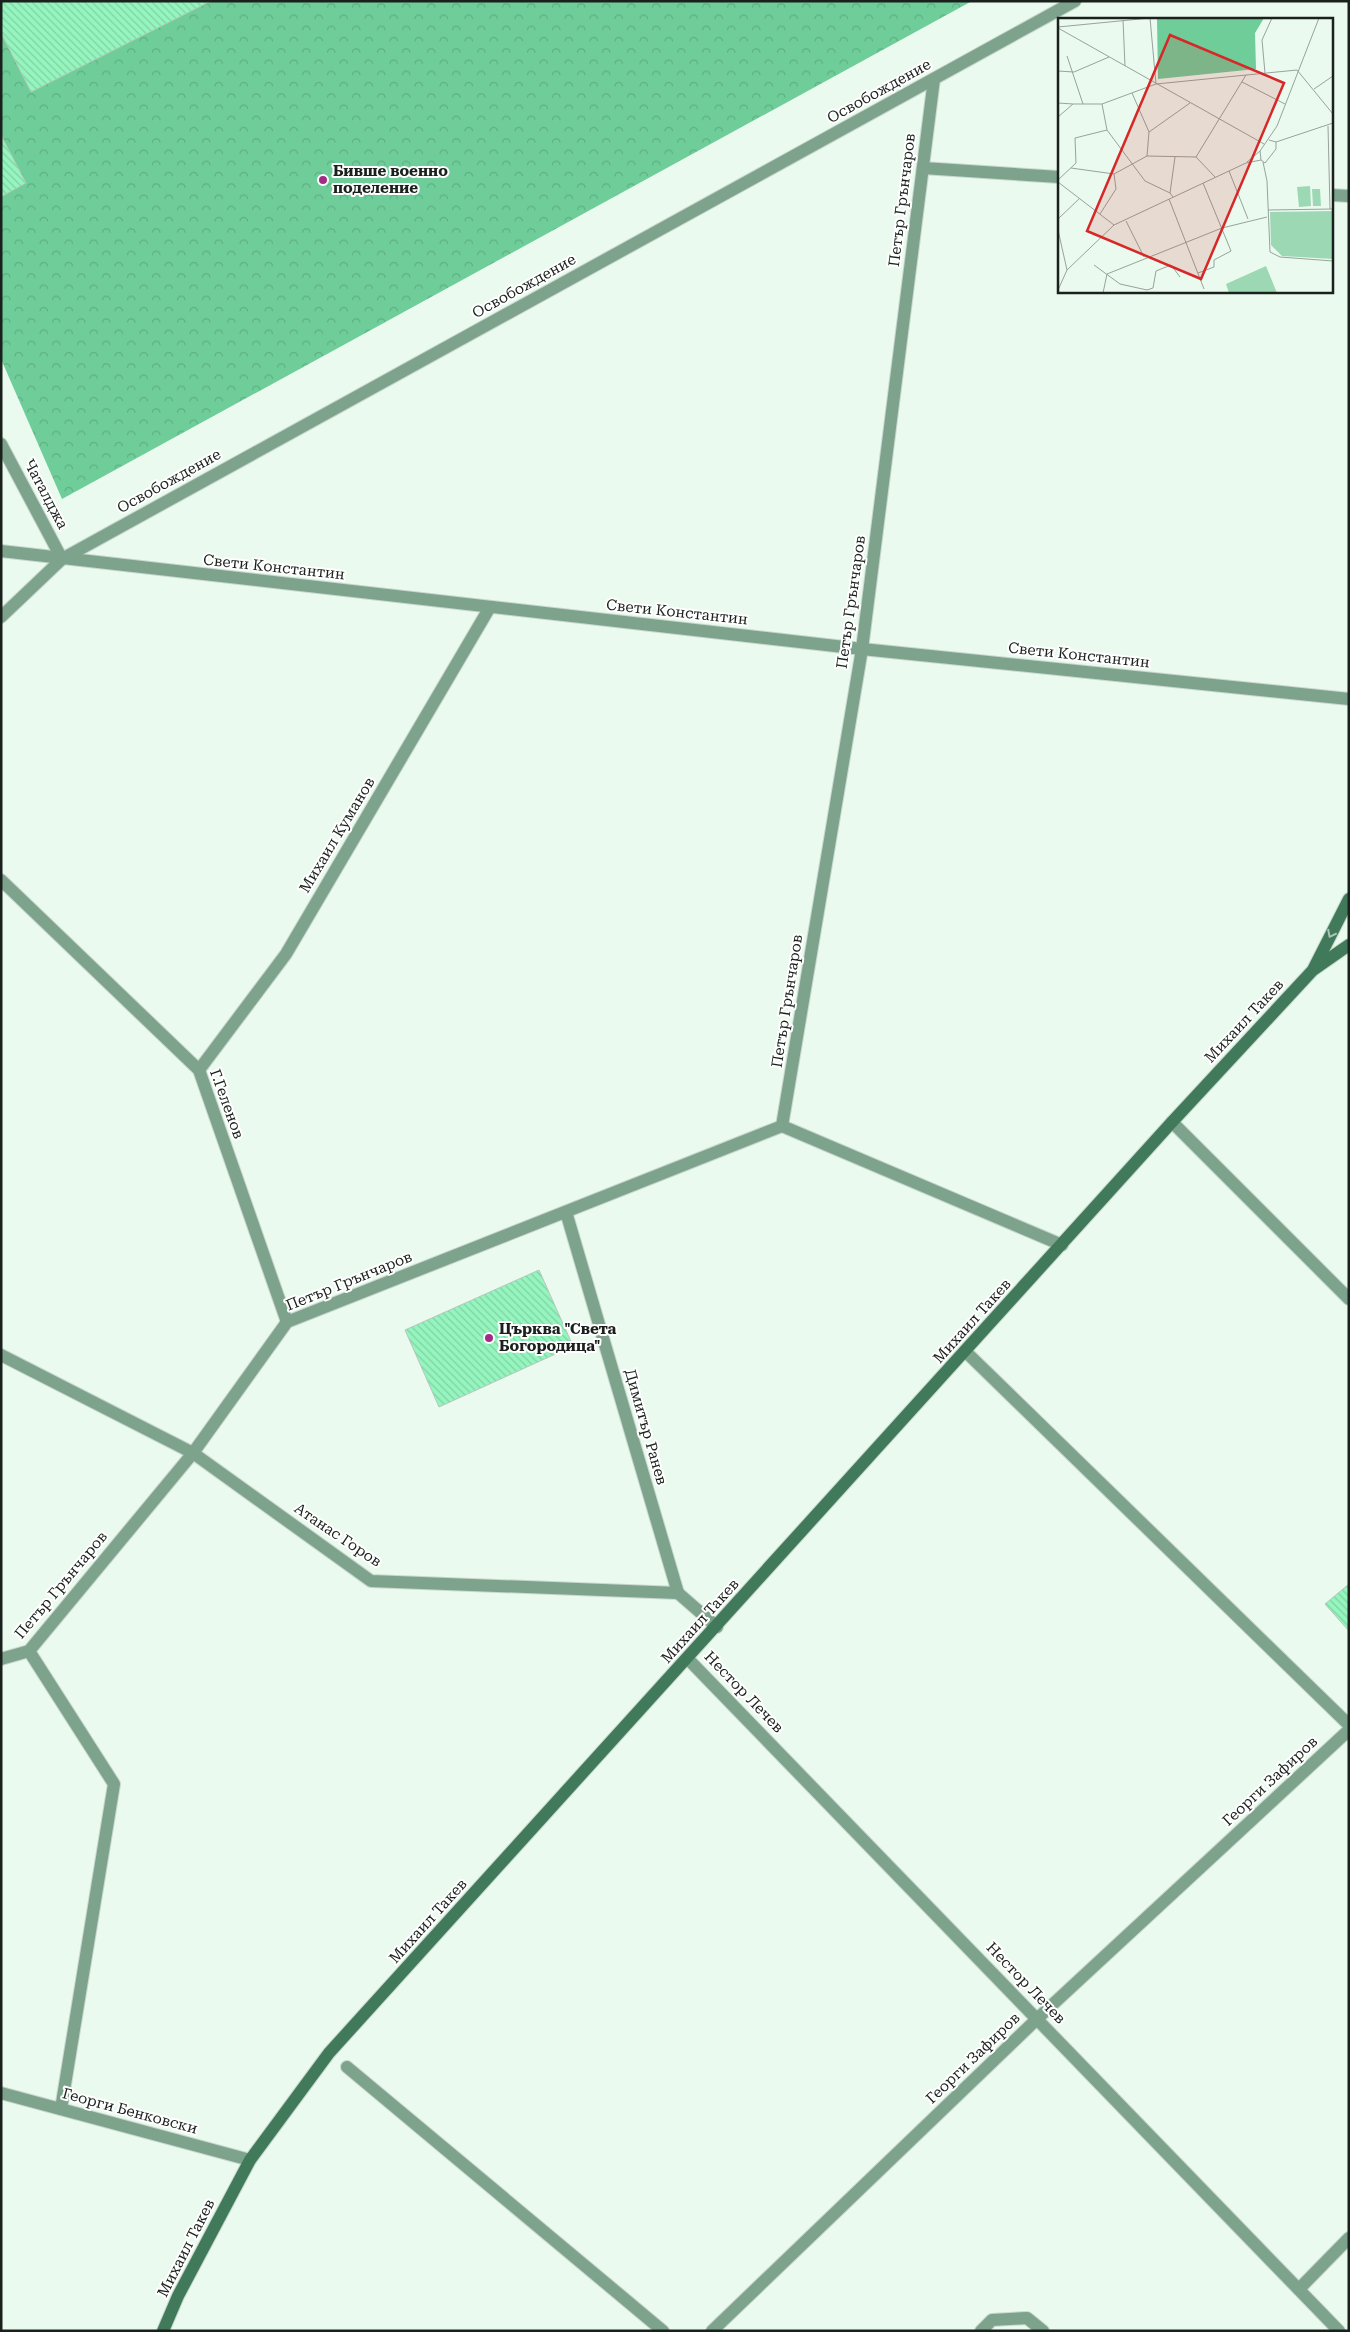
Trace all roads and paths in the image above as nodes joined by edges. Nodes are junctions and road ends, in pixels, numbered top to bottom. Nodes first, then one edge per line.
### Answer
1 (1074, 1) edge
2 (934, 79) junction
3 (923, 168) junction
4 (1058, 177) edge
5 (1332, 195) edge
6 (1349, 196) edge
7 (1, 444) edge
8 (1, 551) edge
9 (62, 559) junction
10 (490, 607) junction
11 (1, 617) edge
12 (862, 649) junction
13 (1349, 700) edge
14 (1, 880) edge
15 (1349, 899) edge
16 (1349, 945) edge
17 (1313, 970) junction
18 (199, 1070) junction
19 (1172, 1122) junction
20 (782, 1126) junction
21 (566, 1212) junction
22 (1062, 1245) junction
23 (1349, 1299) edge
24 (287, 1322) junction
25 (966, 1352) junction
26 (1, 1355) edge
27 (193, 1453) junction
28 (678, 1593) junction
29 (717, 1627) junction
30 (29, 1651) junction
31 (1, 1658) edge
32 (688, 1659) junction
33 (1349, 1725) edge
34 (1349, 1730) edge
35 (1038, 2018) junction
36 (347, 2067) dead end
37 (1, 2093) edge
38 (61, 2109) junction
39 (250, 2160) junction
40 (1349, 2238) edge
41 (1299, 2288) junction
42 (163, 2331) edge
43 (663, 2331) edge
44 (712, 2331) edge
45 (981, 2331) edge
46 (1044, 2331) edge
47 (1339, 2331) edge

1 - 2 street, Освобождение
2 - 3 street, Петър Грънчаров
2 - 9 street, Освобождение
3 - 4 street
3 - 12 street, Петър Грънчаров
5 - 6 street
7 - 9 street, Чаталджа
8 - 9 street, Свети Константин
9 - 10 street, Свети Константин
9 - 11 street, Освобождение
10 - 12 street, Свети Константин
10 - 18 street, Михаил Куманов
12 - 13 street, Свети Константин
12 - 20 street, Петър Грънчаров
14 - 18 street, Г.Геленов
15 -> 17 main road, Михаил Такев
16 - 17 main road, Михаил Такев
17 - 19 main road, Михаил Такев
18 - 24 street, Г.Геленов
19 - 22 main road, Михаил Такев
19 - 23 street
20 - 21 street, Петър Грънчаров
20 - 22 street
21 - 24 street, Петър Грънчаров
21 - 28 street, Димитър Ранев
22 - 25 main road, Михаил Такев
24 - 27 street, Петър Грънчаров
25 - 29 main road, Михаил Такев
25 - 33 street
26 - 27 street, Атанас Горов
27 - 28 street, Атанас Горов
27 - 30 street, Петър Грънчаров
28 - 29 street
29 - 32 main road, Михаил Такев
30 - 31 street, Петър Грънчаров
30 - 38 street
32 - 35 street, Нестор Лечев
32 - 39 main road, Михаил Такев
34 - 35 street, Георги Зафиров
35 - 41 street, Нестор Лечев
35 - 44 street, Георги Зафиров
36 - 43 street
37 - 38 street, Георги Бенковски
38 - 39 street, Георги Бенковски
39 - 42 main road, Михаил Такев
40 - 41 street
41 - 47 street, Нестор Лечев
45 - 46 street

